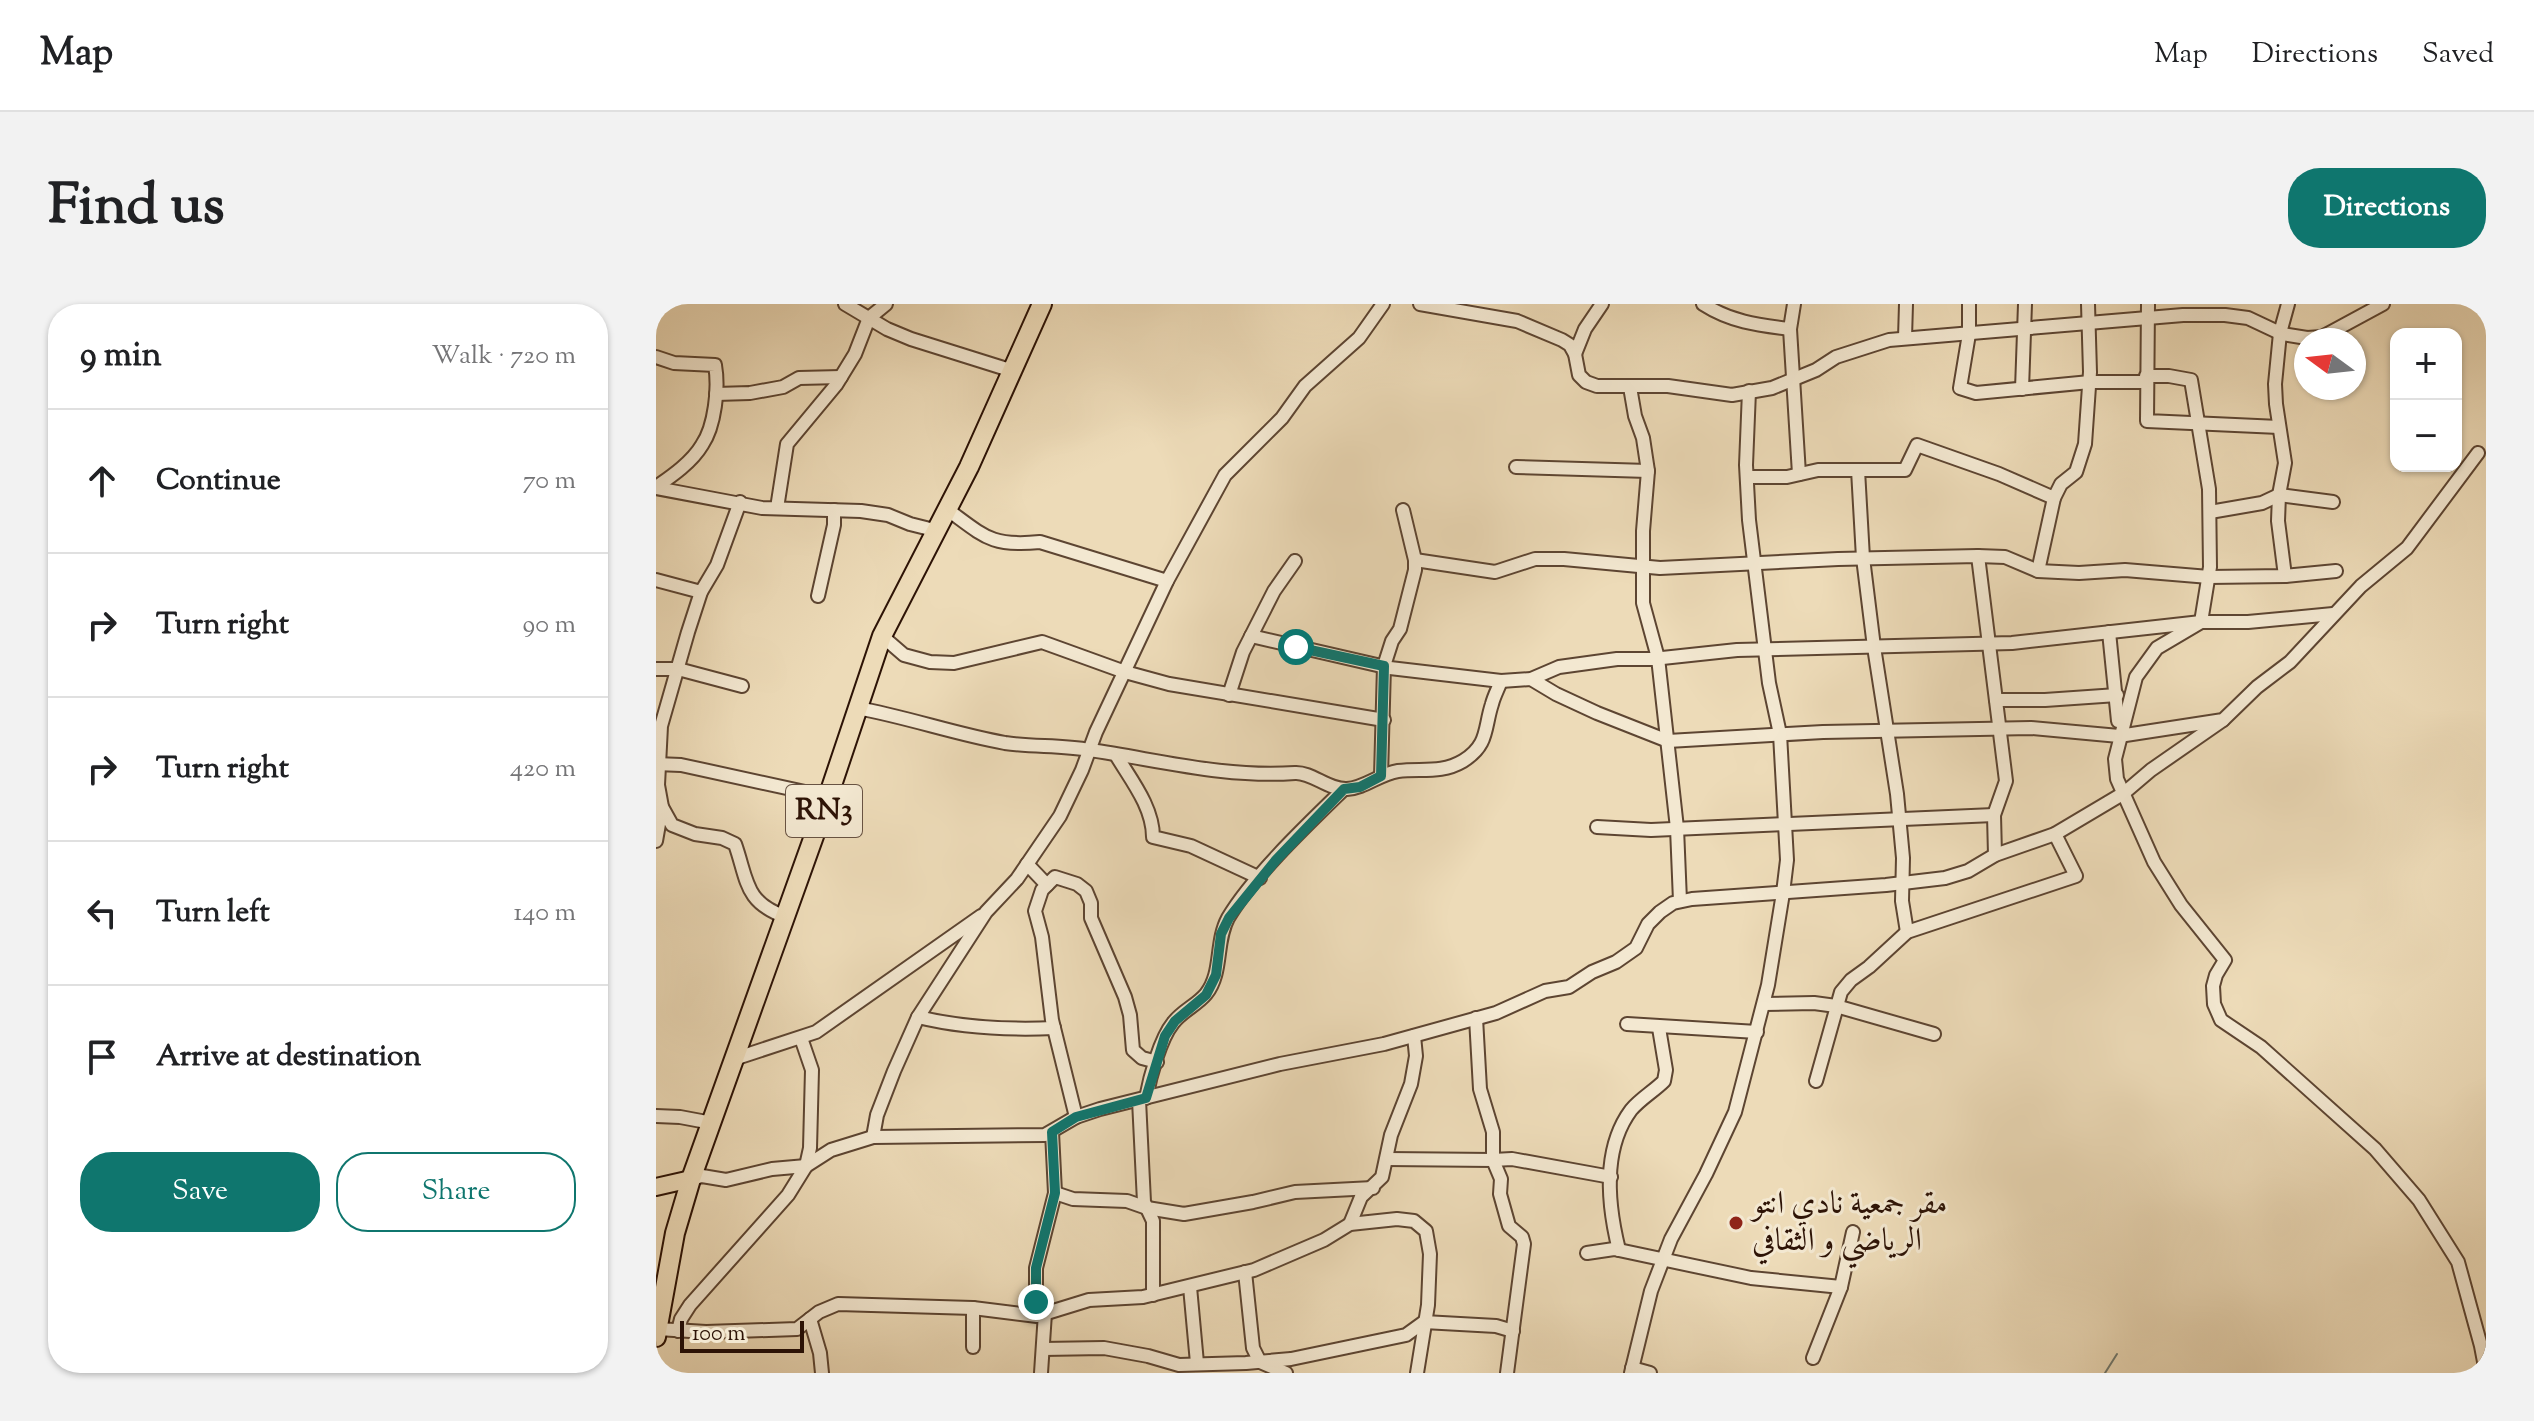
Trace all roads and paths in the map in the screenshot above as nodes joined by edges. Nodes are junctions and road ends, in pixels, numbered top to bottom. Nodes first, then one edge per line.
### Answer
1 (845, 304) edge
2 (886, 304) edge
3 (1042, 304) edge
4 (1383, 304) edge
5 (1420, 304) edge
6 (1602, 304) edge
7 (1703, 304) edge
8 (1794, 304) edge
9 (1906, 304) edge
10 (1969, 304) edge
11 (2025, 304) edge
12 (2088, 304) edge
13 (2148, 304) edge
14 (2288, 304) edge
15 (2383, 304) edge
16 (869, 318) junction
17 (2148, 319) junction
18 (2088, 325) junction
19 (1790, 329) junction
20 (2026, 330) junction
21 (2280, 333) junction
22 (1969, 334) junction
23 (1905, 338) junction
24 (1575, 354) junction
25 (656, 357) edge
26 (1013, 371) junction
27 (841, 377) junction
28 (1794, 379) junction
29 (2147, 379) junction
30 (2090, 382) junction
31 (1630, 387) junction
32 (2022, 389) junction
33 (1749, 391) junction
34 (716, 394) junction
35 (2198, 425) junction
36 (2279, 427) junction
37 (2478, 453) dead end
38 (1516, 467) dead end
39 (1858, 470) junction
40 (1648, 471) junction
41 (1799, 474) junction
42 (1747, 477) junction
43 (656, 488) edge
44 (2279, 495) junction
45 (2054, 498) junction
46 (740, 502) junction
47 (2333, 502) dead end
48 (777, 508) junction
49 (834, 510) junction
50 (948, 510) junction
51 (1403, 510) dead end
52 (2210, 512) junction
53 (938, 531) junction
54 (1978, 556) junction
55 (1863, 558) junction
56 (1415, 560) junction
57 (1295, 561) dead end
58 (1753, 563) junction
59 (1642, 567) junction
60 (2038, 571) junction
61 (2336, 571) dead end
62 (2285, 576) junction
63 (2206, 577) junction
64 (656, 580) edge
65 (1167, 581) junction
66 (701, 592) junction
67 (818, 596) dead end
68 (2333, 614) junction
69 (2201, 622) junction
70 (2109, 632) junction
71 (882, 636) junction
72 (1251, 636) junction
73 (1988, 644) junction
74 (1874, 647) junction
75 (1766, 650) junction
76 (1658, 658) junction
77 (1384, 666) junction
78 (656, 669) edge
79 (678, 669) junction
80 (1125, 672) junction
81 (1531, 679) junction
82 (1501, 681) junction
83 (742, 686) dead end
84 (1229, 695) junction
85 (2117, 695) junction
86 (1996, 700) junction
87 (857, 708) junction
88 (1384, 720) junction
89 (2223, 720) junction
90 (2001, 729) junction
91 (1887, 731) junction
92 (1780, 734) junction
93 (2119, 736) junction
94 (1668, 741) junction
95 (1090, 749) junction
96 (1116, 755) junction
97 (658, 764) edge
98 (1381, 776) junction
99 (1344, 789) junction
100 (2124, 793) junction
101 (828, 797) junction
102 (662, 807) junction
103 (1994, 815) junction
104 (1899, 818) junction
105 (1785, 823) junction
106 (1597, 827) dead end
107 (1677, 828) junction
108 (2055, 834) junction
109 (656, 841) edge
110 (1995, 855) junction
111 (1027, 864) junction
112 (1260, 878) junction
113 (1903, 883) junction
114 (1047, 885) junction
115 (1783, 893) junction
116 (1680, 901) junction
117 (986, 912) junction
118 (786, 917) junction
119 (1907, 932) junction
120 (1764, 1004) junction
121 (1836, 1006) junction
122 (918, 1017) junction
123 (1476, 1018) junction
124 (1627, 1024) dead end
125 (1054, 1028) junction
126 (1659, 1028) junction
127 (1757, 1032) junction
128 (1934, 1034) dead end
129 (1414, 1036) junction
130 (801, 1038) junction
131 (734, 1059) junction
132 (1157, 1062) junction
133 (1816, 1081) dead end
134 (1143, 1099) junction
135 (656, 1116) edge
136 (1076, 1117) junction
137 (712, 1123) junction
138 (1052, 1132) junction
139 (873, 1137) junction
140 (1387, 1159) junction
141 (1493, 1160) junction
142 (806, 1166) junction
143 (1611, 1177) junction
144 (691, 1179) junction
145 (656, 1187) edge
146 (1373, 1188) junction
147 (1055, 1193) junction
148 (1147, 1208) junction
149 (1350, 1224) junction
150 (1853, 1232) dead end
151 (1619, 1250) junction
152 (1587, 1253) dead end
153 (1663, 1261) junction
154 (1245, 1272) junction
155 (661, 1277) edge
156 (1190, 1287) junction
157 (1841, 1287) junction
158 (1153, 1295) junction
159 (973, 1308) junction
160 (1045, 1313) junction
161 (810, 1319) junction
162 (1424, 1322) junction
163 (678, 1331) junction
164 (1513, 1331) junction
165 (657, 1333) edge
166 (973, 1347) dead end
167 (1043, 1349) junction
168 (1813, 1358) dead end
169 (1260, 1362) junction
170 (1197, 1363) junction
171 (1631, 1370) edge
172 (2486, 1372) edge
173 (822, 1373) edge
174 (1041, 1373) edge
175 (1286, 1373) edge
176 (1417, 1373) edge
177 (1507, 1373) edge
178 (1650, 1373) edge

1 - 16 street
2 - 16 street
3 - 26 highway, RN3
4 - 65 street
5 - 24 street
6 - 24 street
7 - 19 street
8 - 19 street
9 - 23 street
10 - 22 street
11 - 20 street
12 - 18 street
13 - 17 street
14 - 21 street
15 - 21 street
16 - 26 street
16 - 27 street
17 - 18 street
17 - 21 street
17 - 29 street
18 - 20 street
18 - 30 street
19 - 28 street
20 - 22 street
20 - 32 street
21 - 36 street
22 - 23 street
22 - 32 street
23 - 28 street
24 - 31 street
25 - 34 street
26 - 50 highway, RN3
27 - 34 street
27 - 48 street
28 - 33 street
28 - 41 street
29 - 30 street
29 - 35 street
29 - 35 street
30 - 32 street
30 - 45 street
31 - 33 street
31 - 40 street
33 - 42 street
34 - 43 street
35 - 36 street
35 - 52 street
36 - 44 street
37 - 68 street
38 - 40 street
39 - 41 street
39 - 45 street
39 - 55 street
40 - 59 street
41 - 42 street
42 - 58 street
43 - 46 street
44 - 47 street
44 - 52 street
44 - 62 street
45 - 60 street
46 - 48 street
46 - 66 street
48 - 49 street
49 - 53 street
49 - 67 street
50 - 53 highway, RN3
50 - 65 street
51 - 56 street
52 - 63 street
53 - 71 highway, RN3
54 - 55 street
54 - 60 street
54 - 73 street
55 - 58 street
55 - 74 street
56 - 59 street
56 - 77 street
57 - 72 street
58 - 59 street
58 - 75 street
59 - 76 street
60 - 63 street
61 - 62 street
62 - 63 street
63 - 69 street
64 - 66 street
65 - 80 street
66 - 79 street
68 - 69 street
68 - 89 street
69 - 70 street
69 - 93 street
70 - 73 street
70 - 85 street
71 - 80 street
71 - 87 highway, RN3
72 - 77 street
72 - 84 street
73 - 74 street
73 - 86 street
74 - 75 street
74 - 91 street
75 - 76 street
75 - 92 street
76 - 81 street
76 - 94 street
77 - 82 street
77 - 88 street
78 - 79 street
79 - 83 street
79 - 97 street
80 - 84 street
80 - 95 street
81 - 82 street
81 - 94 street
82 - 98 street
84 - 88 street
85 - 86 street
85 - 93 street
86 - 90 street
87 - 95 street
87 - 101 highway, RN3
88 - 98 street
89 - 93 street
89 - 100 street
90 - 91 street
90 - 93 street
90 - 103 street
91 - 92 street
91 - 104 street
92 - 94 street
92 - 105 street
93 - 100 street
94 - 107 street
95 - 96 street
95 - 111 street
96 - 99 street
96 - 112 street
97 - 101 street
97 - 102 street
98 - 99 street
99 - 112 street
100 - 108 street
100 - 172 street
101 - 118 highway, RN3
102 - 109 street
102 - 118 street
103 - 104 street
103 - 110 street
104 - 105 street
104 - 113 street
105 - 107 street
105 - 115 street
106 - 107 street
107 - 116 street
108 - 110 street
108 - 119 street
110 - 113 street
111 - 114 street
111 - 117 street
112 - 132 street
113 - 115 street
113 - 119 street
114 - 125 street
114 - 132 street
115 - 116 street
115 - 120 street
116 - 123 street
117 - 122 street
117 - 130 street
118 - 131 highway, RN3
119 - 121 street
120 - 121 street
120 - 127 street
121 - 128 street
121 - 133 street
122 - 125 street
122 - 139 street
123 - 129 street
123 - 141 street
124 - 126 street
125 - 136 street
126 - 127 street
126 - 143 street
127 - 153 street
129 - 134 street
129 - 140 street
130 - 131 street
130 - 142 street
131 - 137 highway, RN3
132 - 134 street
134 - 136 street
134 - 148 street
135 - 137 street
136 - 138 street
137 - 144 highway, RN3
138 - 139 street
138 - 147 street
139 - 142 street
140 - 141 street
140 - 146 street
141 - 143 street
141 - 164 street
142 - 144 street
142 - 163 street
143 - 151 street
144 - 145 main road
144 - 155 highway, RN3
146 - 148 street
146 - 149 street
147 - 148 street
147 - 160 street
148 - 158 street
149 - 154 street
149 - 162 street
150 - 157 street
151 - 152 street
151 - 153 street
153 - 157 street
153 - 171 street
154 - 156 street
154 - 169 street
155 - 165 highway, RN3
156 - 158 street
156 - 170 street
157 - 168 street
158 - 160 street
159 - 160 street
159 - 161 street
159 - 166 street
160 - 167 street
161 - 163 street
161 - 173 street
162 - 164 street
162 - 169 street
162 - 176 street
163 - 165 street
164 - 177 street
167 - 170 street
167 - 174 street
169 - 170 street
169 - 175 street
171 - 178 street

